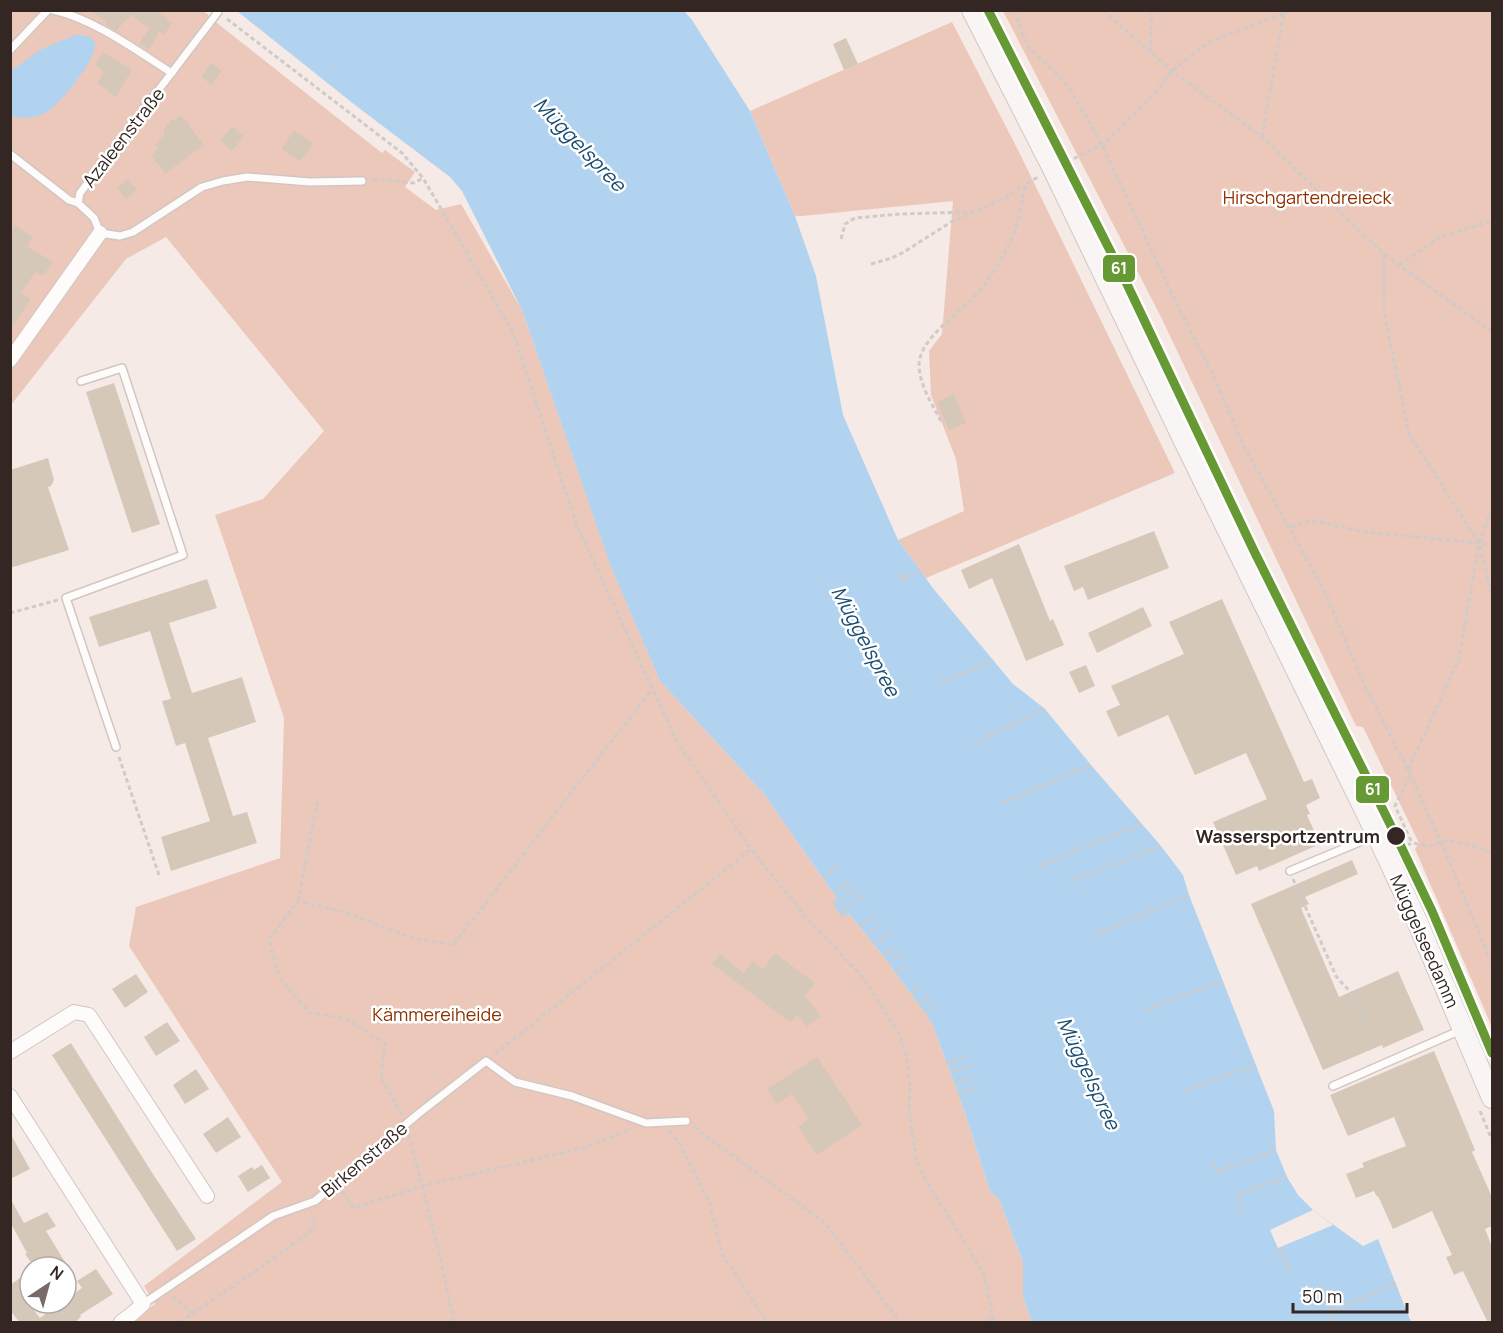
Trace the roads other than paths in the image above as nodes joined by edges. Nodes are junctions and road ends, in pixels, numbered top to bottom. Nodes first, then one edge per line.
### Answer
1 (48, 10) edge
2 (53, 10) edge
3 (972, 10) edge
4 (218, 12) road end
5 (10, 50) edge
6 (172, 73) junction
7 (10, 154) edge
8 (362, 181) road end
9 (78, 203) junction
10 (100, 233) junction
11 (10, 360) edge
12 (81, 381) dead end
13 (116, 747) road end
14 (1377, 835) junction
15 (1290, 871) road end
16 (1463, 1029) junction
17 (10, 1052) edge
18 (1334, 1086) dead end
19 (1492, 1098) edge
20 (12, 1101) edge
21 (686, 1120) road end
22 (207, 1196) dead end
23 (143, 1304) junction
24 (121, 1323) edge

1 - 5 lane
2 - 6 lane, Azaleenstraße
3 - 14 main road, Müggelseedamm
4 - 6 lane, Azaleenstraße
6 - 9 lane, Azaleenstraße
7 - 9 lane, Azaleenstraße
8 - 10 lane
9 - 10 lane, Azaleenstraße
10 - 11 street
12 - 13 lane
14 - 15 lane
14 - 16 main road, Müggelseedamm
16 - 18 lane
16 - 19 main road, Müggelseedamm
17 - 22 street
20 - 23 street
21 - 23 lane, Birkenstraße
23 - 24 street

